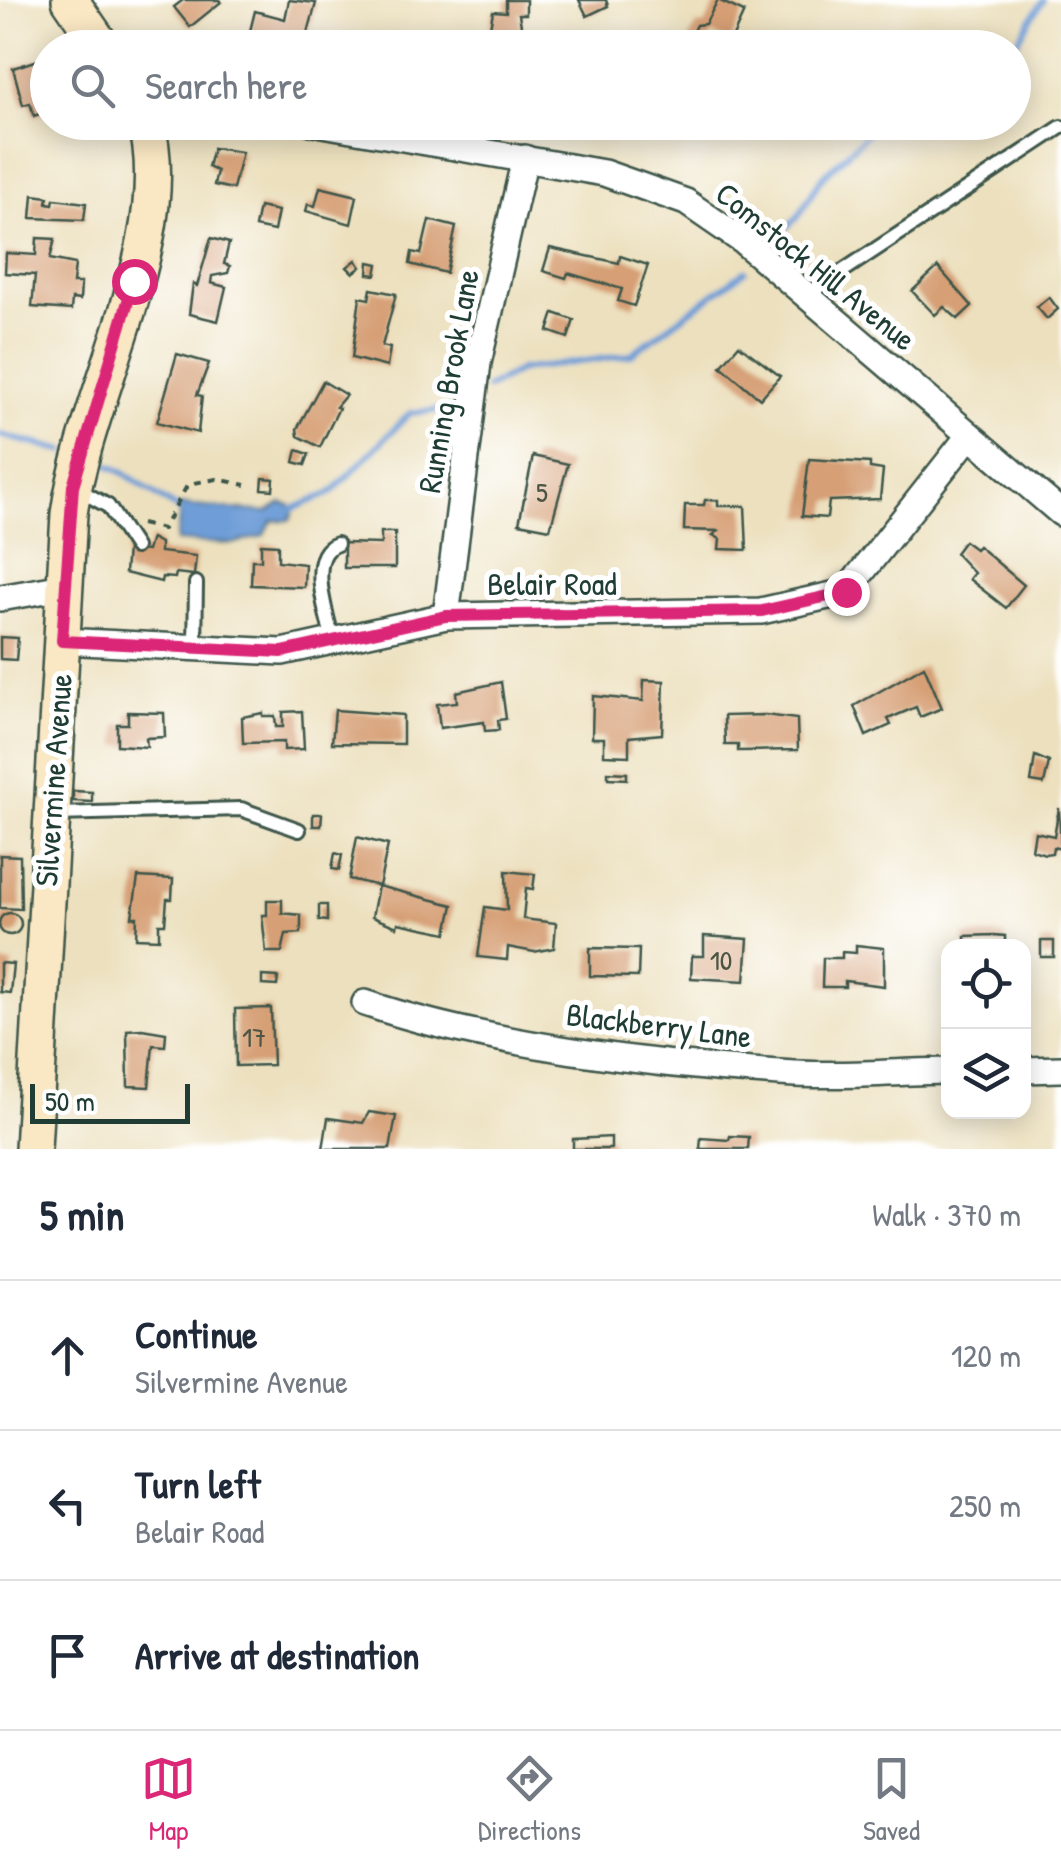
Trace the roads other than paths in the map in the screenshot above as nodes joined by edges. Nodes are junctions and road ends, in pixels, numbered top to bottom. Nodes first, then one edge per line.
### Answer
1 (70, 0) edge
2 (91, 30) edge
3 (1061, 127) edge
4 (149, 140) edge
5 (418, 140) edge
6 (525, 158) junction
7 (805, 296) junction
8 (968, 436) junction
9 (73, 486) junction
10 (1061, 513) edge
11 (337, 544) dead end
12 (135, 547) dead end
13 (196, 583) dead end
14 (64, 587) junction
15 (0, 598) edge
16 (446, 616) junction
17 (62, 641) junction
18 (333, 641) junction
19 (195, 651) junction
20 (49, 813) junction
21 (299, 830) dead end
22 (365, 1003) dead end
23 (1031, 1070) edge
24 (1061, 1070) edge
25 (941, 1071) edge
26 (33, 1149) edge

1 - 2 street
3 - 7 lane
4 - 9 street, Silvermine Avenue
5 - 6 street, Comstock Hill Avenue
6 - 7 street, Comstock Hill Avenue
6 - 16 street, Running Brook Lane
7 - 8 street, Comstock Hill Avenue
8 - 10 street, Comstock Hill Avenue
8 - 16 street, Belair Road
9 - 12 lane
9 - 14 street, Silvermine Avenue
11 - 18 lane
13 - 19 lane
14 - 15 street
14 - 17 street, Silvermine Avenue
16 - 18 street, Belair Road
17 - 19 street, Belair Road
17 - 20 street, Silvermine Avenue
18 - 19 street, Belair Road
20 - 21 lane
20 - 26 street, Silvermine Avenue
22 - 25 street, Blackberry Lane
23 - 24 street

